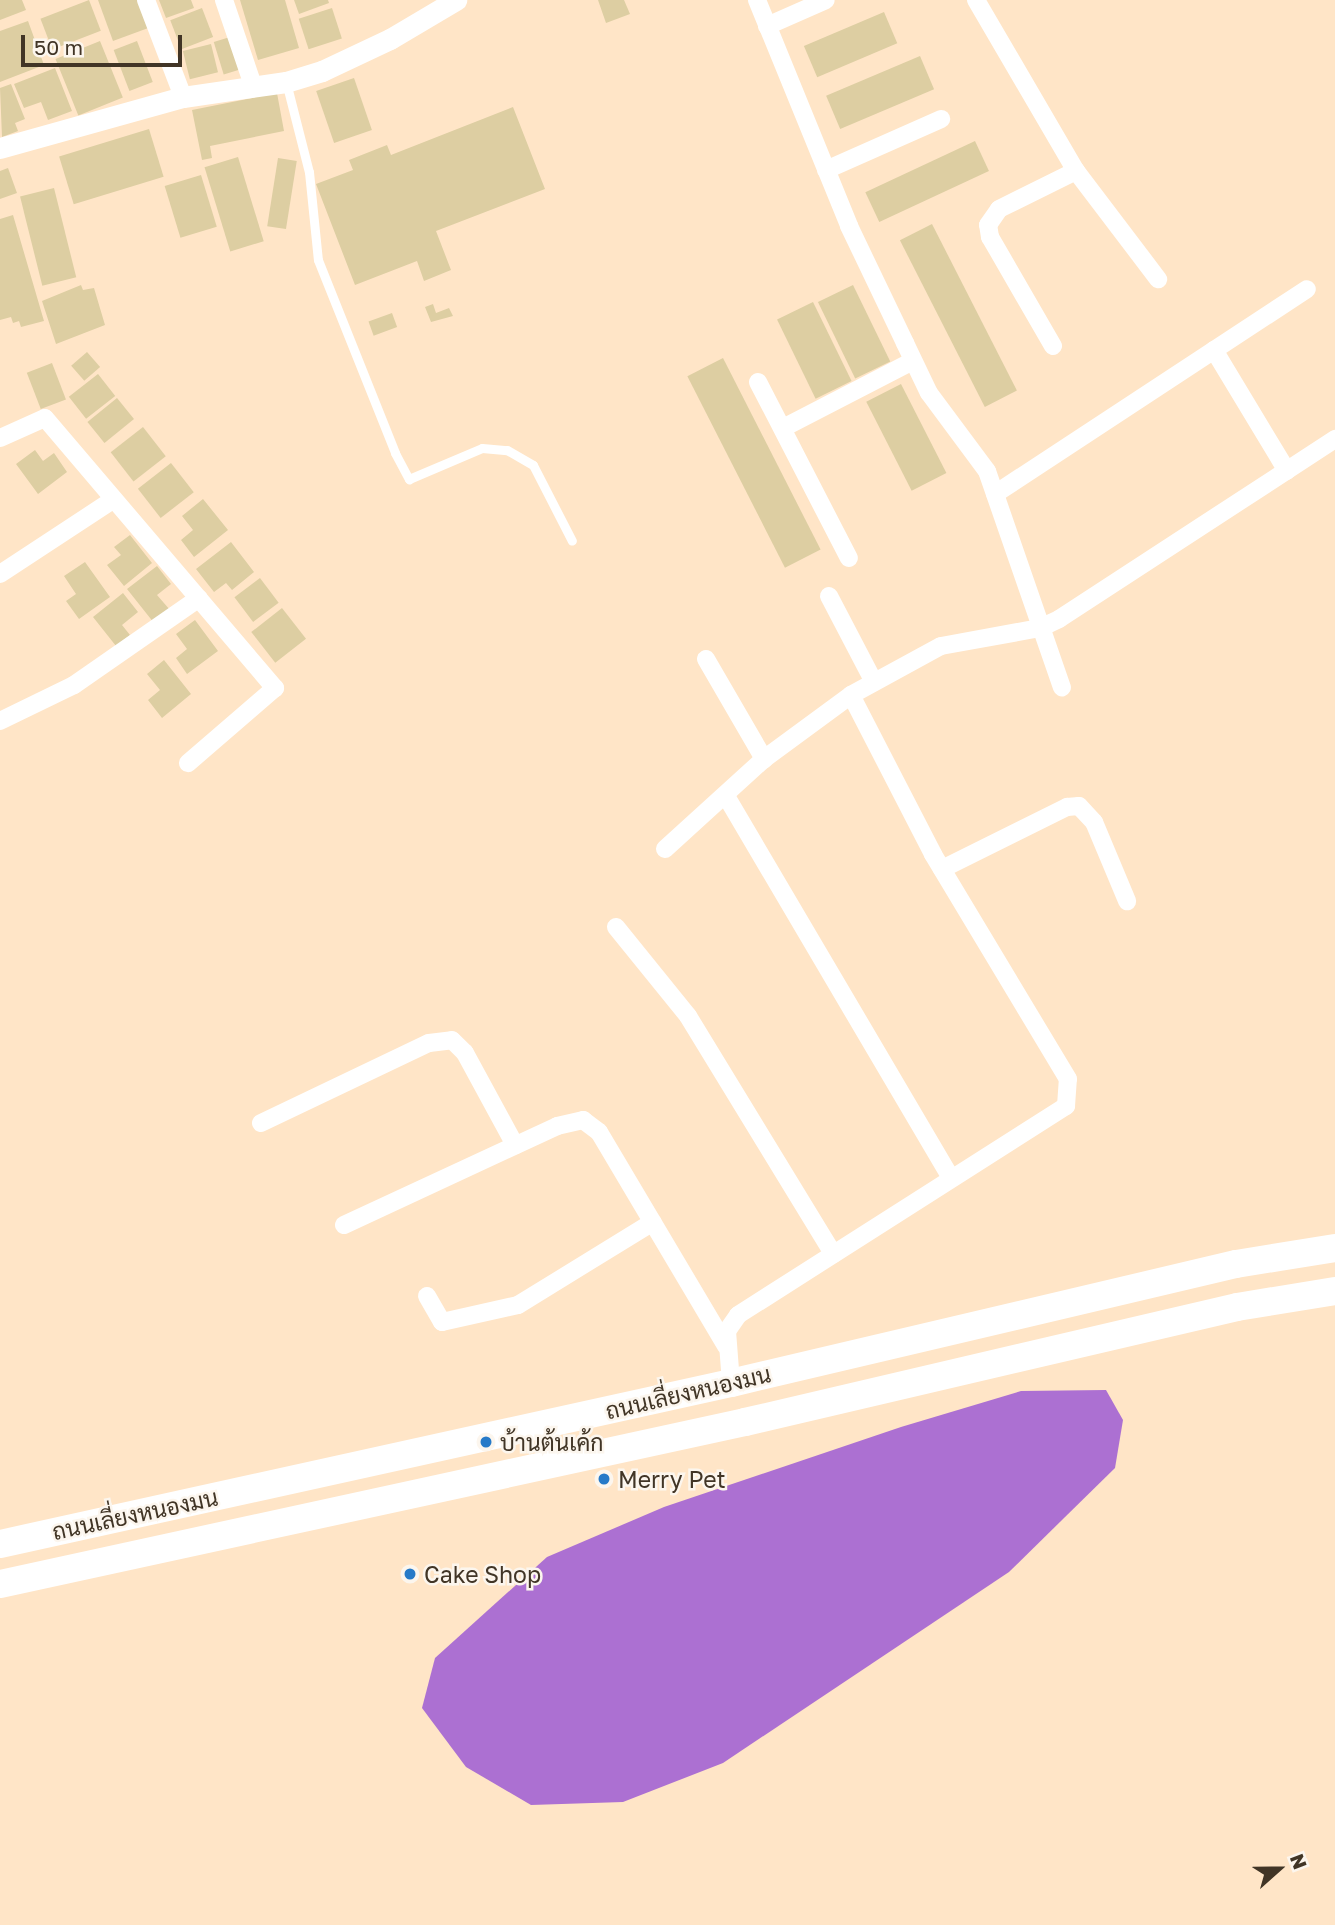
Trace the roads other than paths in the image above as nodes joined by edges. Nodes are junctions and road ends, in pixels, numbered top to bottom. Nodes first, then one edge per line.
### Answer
1 (145, 0) edge
2 (224, 0) edge
3 (456, 0) edge
4 (757, 0) edge
5 (826, 0) edge
6 (976, 0) edge
7 (767, 26) junction
8 (286, 82) junction
9 (254, 88) junction
10 (183, 97) junction
11 (941, 119) dead end
12 (0, 148) edge
13 (826, 170) junction
14 (1076, 170) junction
15 (1158, 279) dead end
16 (1307, 289) dead end
17 (1053, 346) dead end
18 (1214, 350) junction
19 (913, 361) junction
20 (758, 382) dead end
21 (783, 428) junction
22 (0, 438) edge
23 (1335, 439) edge
24 (1287, 471) junction
25 (995, 494) junction
26 (114, 499) junction
27 (572, 541) dead end
28 (849, 558) dead end
29 (0, 573) edge
30 (829, 596) dead end
31 (199, 598) junction
32 (1040, 628) junction
33 (706, 659) dead end
34 (874, 682) junction
35 (1062, 687) dead end
36 (851, 695) junction
37 (0, 721) edge
38 (764, 759) junction
39 (188, 763) dead end
40 (726, 796) junction
41 (665, 849) dead end
42 (942, 869) junction
43 (1127, 901) dead end
44 (616, 927) dead end
45 (261, 1123) dead end
46 (515, 1145) junction
47 (951, 1178) junction
48 (653, 1222) junction
49 (344, 1225) dead end
50 (1335, 1248) edge
51 (833, 1254) junction
52 (1335, 1291) edge
53 (427, 1296) dead end
54 (729, 1351) junction
55 (731, 1383) junction
56 (0, 1544) edge
57 (0, 1584) edge

1 - 10 street
2 - 9 street
3 - 8 street
4 - 7 street
5 - 7 street
6 - 14 street
7 - 13 street
8 - 9 street
8 - 27 lane
9 - 10 street
10 - 12 street
11 - 13 street
13 - 19 street
14 - 15 street
14 - 17 street
16 - 18 street
18 - 24 street
18 - 25 street
19 - 21 street
19 - 25 street
20 - 21 street
21 - 28 street
22 - 26 street
23 - 24 street
24 - 32 street
25 - 32 street
26 - 29 street
26 - 31 street
30 - 34 street
31 - 37 street
31 - 39 street
32 - 34 street
32 - 35 street
33 - 38 street
34 - 36 street
36 - 38 street
36 - 42 street
38 - 40 street
40 - 41 street
40 - 47 street
42 - 43 street
42 - 47 street
44 - 51 street
45 - 46 street
46 - 48 street
46 - 49 street
47 - 51 street
48 - 53 street
48 - 54 street
50 - 55 highway, ถนนเลี่ยงหนองมน
51 - 54 street
52 - 57 highway, ถนนเลี่ยงหนองมน
54 - 55 street
55 - 56 highway, ถนนเลี่ยงหนองมน

